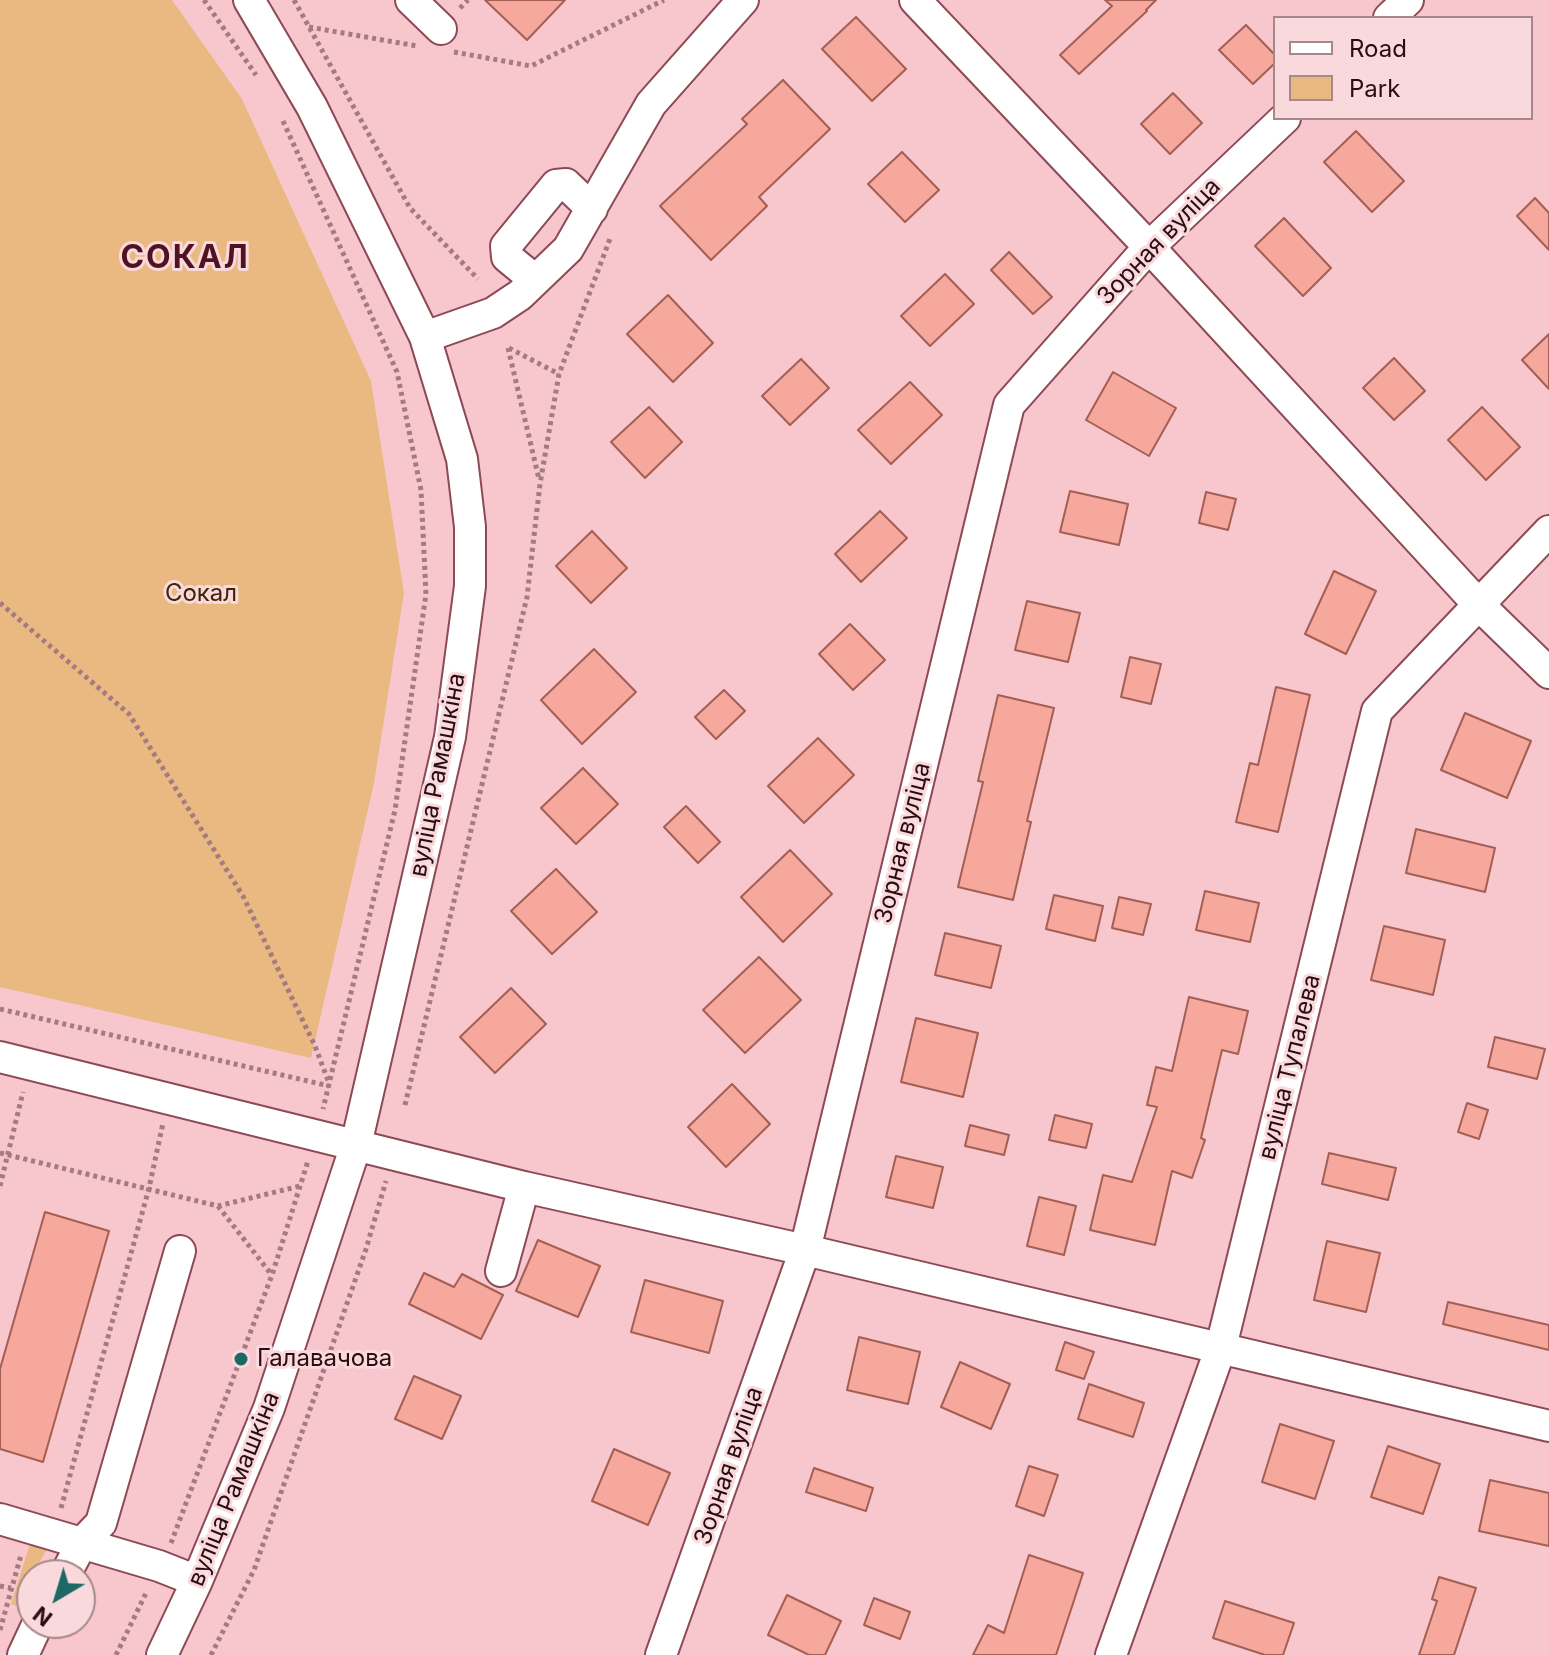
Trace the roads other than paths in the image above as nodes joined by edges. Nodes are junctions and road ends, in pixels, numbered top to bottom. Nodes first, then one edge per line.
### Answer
1 (249, 0) edge
2 (411, 0) edge
3 (743, 0) edge
4 (915, 0) edge
5 (1408, 0) edge
6 (1391, 16) edge
7 (434, 42) road end
8 (1283, 120) edge
9 (603, 217) junction
10 (1149, 247) junction
11 (535, 280) junction
12 (425, 337) junction
13 (1549, 531) edge
14 (1478, 604) junction
15 (1549, 673) edge
16 (0, 1057) edge
17 (356, 1145) junction
18 (524, 1187) junction
19 (805, 1250) junction
20 (180, 1251) dead end
21 (501, 1271) dead end
22 (1221, 1347) junction
23 (1549, 1426) edge
24 (0, 1519) edge
25 (82, 1543) junction
26 (74, 1559) edge
27 (197, 1581) junction
28 (162, 1655) edge
29 (661, 1655) edge
30 (1111, 1655) edge

1 - 12 street, вуліца Рамашкіна
2 - 7 street
3 - 9 street
4 - 10 street
5 - 6 street
8 - 10 street, Зорная вуліца
9 - 11 street
9 - 11 street
10 - 14 street
10 - 19 street, Зорная вуліца
11 - 12 street
12 - 17 street, вуліца Рамашкіна
13 - 14 street, вуліца Тупалева
14 - 15 street
14 - 22 street, вуліца Тупалева
16 - 17 street
17 - 18 street
17 - 27 street, вуліца Рамашкіна
18 - 19 street
18 - 21 street
19 - 22 street
19 - 29 street, Зорная вуліца
20 - 25 street
22 - 23 street
22 - 30 street, вуліца Тупалева
24 - 25 street
25 - 26 street
25 - 27 street
27 - 28 street, вуліца Рамашкіна

